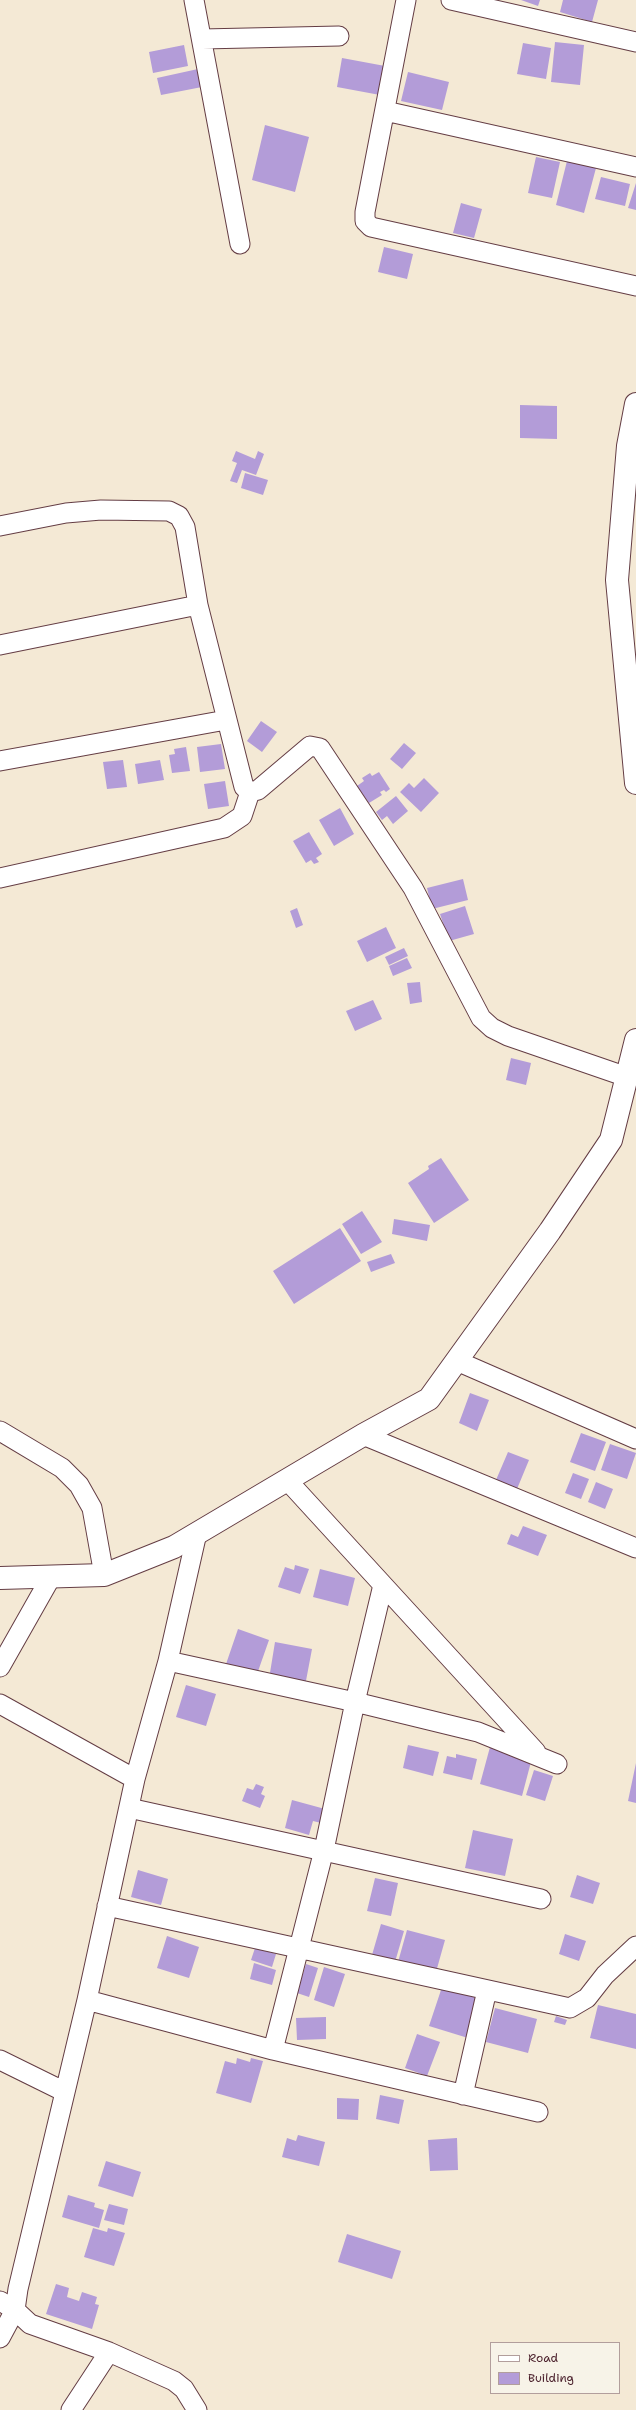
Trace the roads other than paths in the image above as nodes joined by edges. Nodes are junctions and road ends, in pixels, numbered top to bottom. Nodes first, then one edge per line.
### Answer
1 (194, 0) edge
2 (406, 0) edge
3 (451, 0) edge
4 (339, 36) dead end
5 (202, 39) junction
6 (636, 42) edge
7 (385, 111) junction
8 (636, 167) edge
9 (240, 244) dead end
10 (636, 286) edge
11 (636, 404) edge
12 (631, 464) edge
13 (0, 526) edge
14 (198, 605) junction
15 (0, 645) edge
16 (632, 706) edge
17 (226, 720) junction
18 (0, 761) edge
19 (636, 783) edge
20 (250, 792) junction
21 (0, 878) edge
22 (636, 1040) edge
23 (627, 1077) junction
24 (456, 1361) junction
25 (0, 1431) edge
26 (363, 1435) junction
27 (636, 1439) edge
28 (287, 1480) junction
29 (197, 1533) junction
30 (636, 1548) edge
31 (104, 1575) junction
32 (51, 1577) junction
33 (0, 1578) edge
34 (383, 1585) junction
35 (168, 1661) junction
36 (0, 1667) edge
37 (355, 1702) junction
38 (0, 1704) edge
39 (134, 1779) junction
40 (129, 1808) junction
41 (324, 1850) junction
42 (541, 1899) dead end
43 (108, 1906) junction
44 (636, 1946) edge
45 (299, 1949) junction
46 (487, 1990) junction
47 (87, 2000) junction
48 (273, 2050) junction
49 (0, 2060) edge
50 (65, 2092) junction
51 (463, 2095) junction
52 (538, 2112) dead end
53 (8, 2306) edge
54 (0, 2338) edge
55 (109, 2352) junction
56 (71, 2410) edge
57 (197, 2410) edge

1 - 5 street
2 - 7 street
3 - 6 street
4 - 5 street
5 - 9 street
7 - 8 street
7 - 10 street
11 - 12 main road
12 - 16 main road
13 - 14 street
14 - 15 street
14 - 17 street
16 - 19 main road
17 - 18 street
17 - 20 street
20 - 21 street
20 - 23 street
22 - 23 main road
23 - 24 main road
24 - 26 main road
24 - 27 street
25 - 31 street
26 - 28 main road
26 - 30 street
28 - 29 main road
28 - 34 street
29 - 31 main road
29 - 35 street
31 - 32 main road
32 - 33 main road
32 - 36 street
34 - 37 street
34 - 37 street
35 - 37 street
35 - 39 street
37 - 41 street
38 - 39 street
39 - 40 street
40 - 41 street
40 - 43 street
41 - 42 street
41 - 45 street
43 - 45 street
43 - 47 street
44 - 46 street
45 - 46 street
45 - 48 street
46 - 51 street
47 - 48 street
47 - 50 street
48 - 51 street
49 - 50 street
50 - 53 street
51 - 52 street
53 - 54 street
53 - 55 street
55 - 56 street
55 - 57 street

